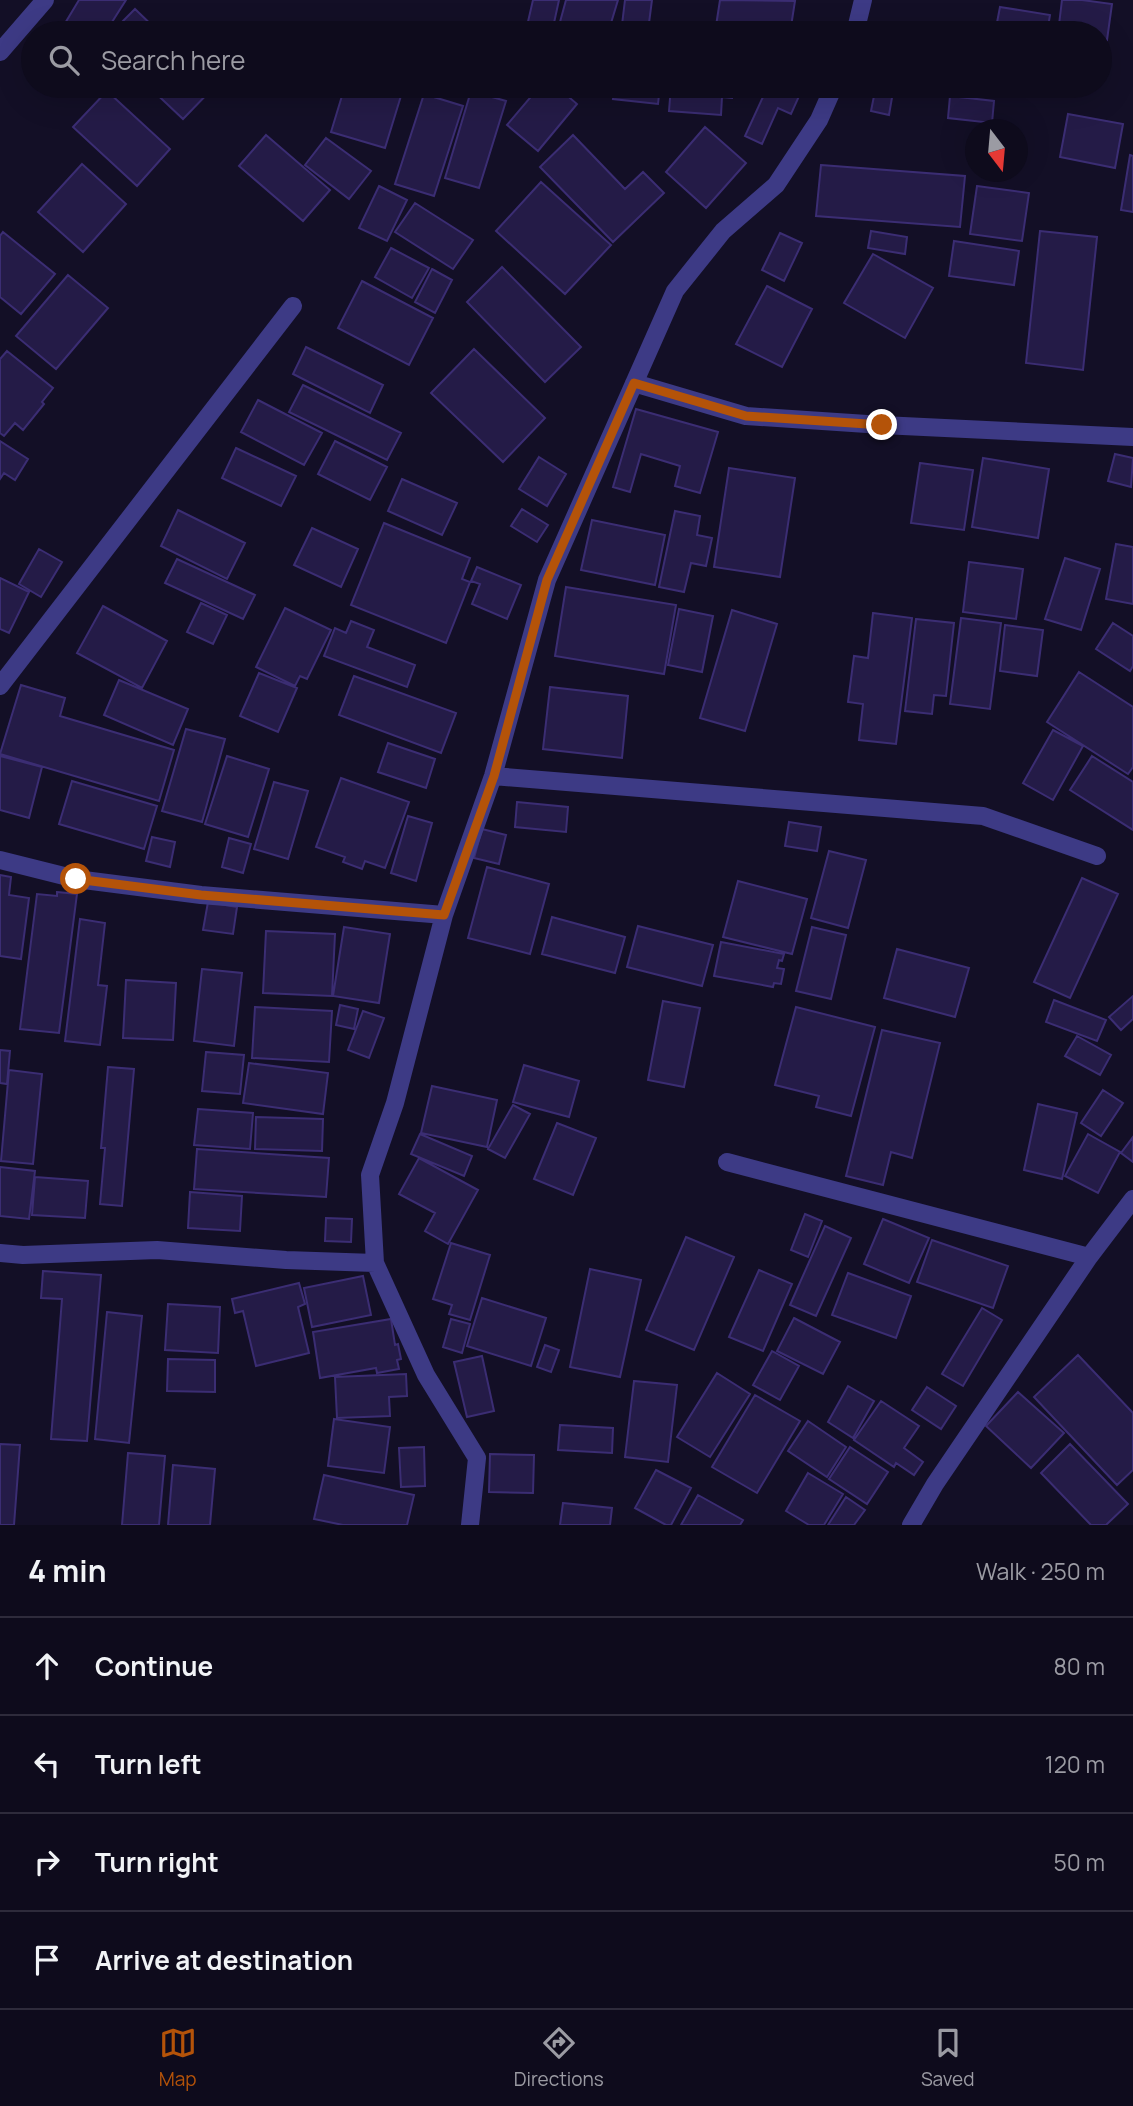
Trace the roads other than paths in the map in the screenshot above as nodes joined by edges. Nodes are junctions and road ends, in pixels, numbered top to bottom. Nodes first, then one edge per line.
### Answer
1 (45, 0) edge
2 (863, 0) edge
3 (27, 21) edge
4 (858, 21) edge
5 (21, 28) edge
6 (0, 52) edge
7 (829, 98) edge
8 (293, 306) dead end
9 (634, 383) junction
10 (1133, 438) edge
11 (0, 686) edge
12 (494, 776) junction
13 (1097, 856) dead end
14 (0, 860) edge
15 (444, 915) junction
16 (727, 1163) dead end
17 (1133, 1199) edge
18 (0, 1253) edge
19 (1089, 1257) junction
20 (375, 1263) junction
21 (470, 1525) edge
22 (911, 1525) edge

1 - 3 street
2 - 4 street
5 - 6 street
7 - 9 street
8 - 11 street
9 - 10 street
9 - 12 street
12 - 13 street
12 - 15 street
14 - 15 street
15 - 20 street
16 - 19 street
17 - 19 street
18 - 20 street
19 - 22 street
20 - 21 street

